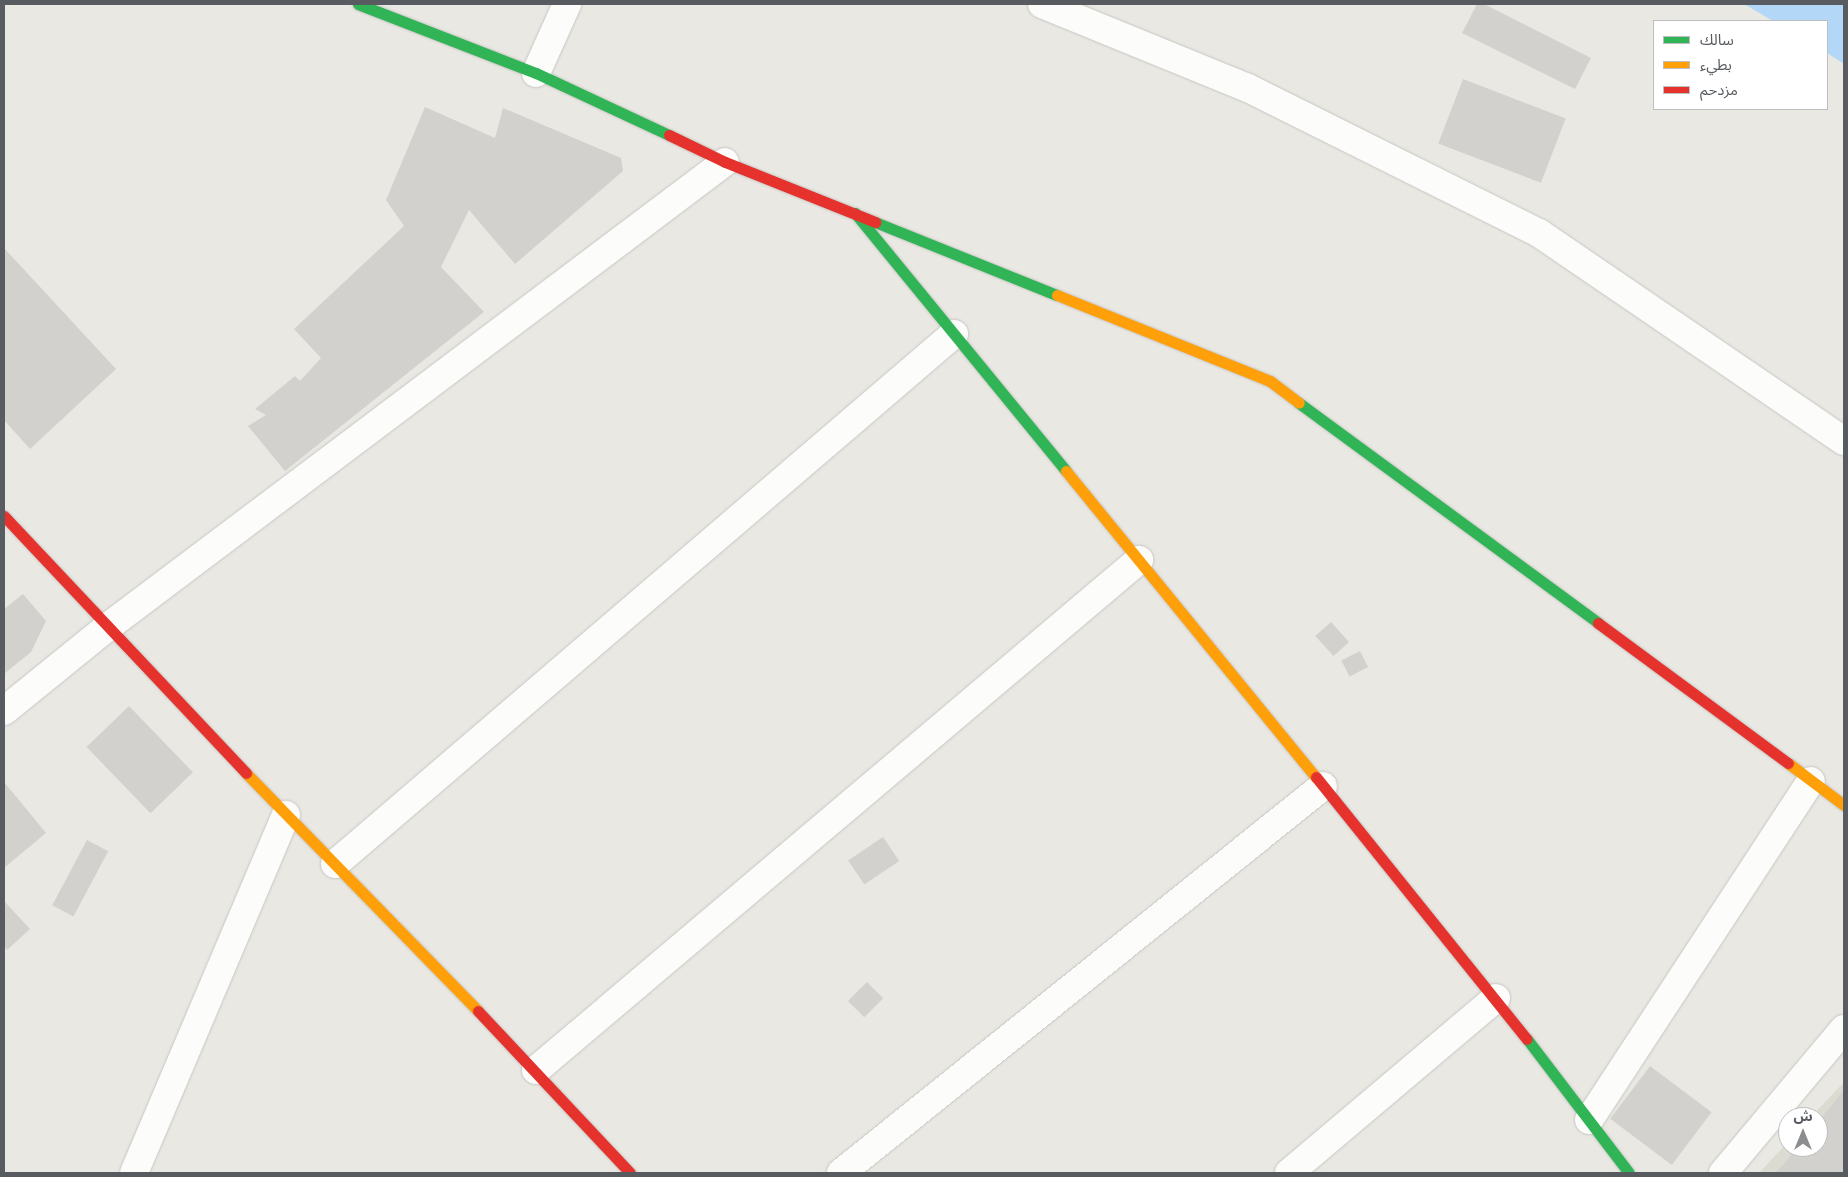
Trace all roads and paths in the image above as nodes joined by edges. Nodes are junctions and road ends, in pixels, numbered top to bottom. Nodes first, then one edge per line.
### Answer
1 (358, 4) edge
2 (568, 4) edge
3 (1042, 4) edge
4 (536, 73) junction
5 (725, 162) junction
6 (854, 212) junction
7 (954, 334) junction
8 (1844, 441) edge
9 (4, 516) edge
10 (1139, 560) junction
11 (109, 626) junction
12 (4, 711) edge
13 (1811, 781) junction
14 (1322, 786) junction
15 (1844, 805) edge
16 (286, 816) junction
17 (335, 864) junction
18 (1496, 998) junction
19 (1844, 1029) edge
20 (536, 1070) junction
21 (1589, 1120) junction
22 (134, 1173) edge
23 (630, 1173) edge
24 (841, 1173) edge
25 (1289, 1173) edge
26 (1629, 1173) edge
27 (1723, 1173) edge

1 - 4 street
2 - 4 street
3 - 8 street
4 - 5 street
5 - 6 street
5 - 11 street
6 - 7 street
6 - 13 street
7 - 10 street
7 - 17 street
9 - 11 street
10 - 14 street
10 - 20 street
11 - 12 street
11 - 16 street
13 - 15 street
13 - 21 street
14 - 18 street
14 - 24 street
16 - 17 street
16 - 22 street
17 - 20 street
18 - 21 street
18 - 25 street
19 - 27 street
20 - 23 street
21 - 26 street

